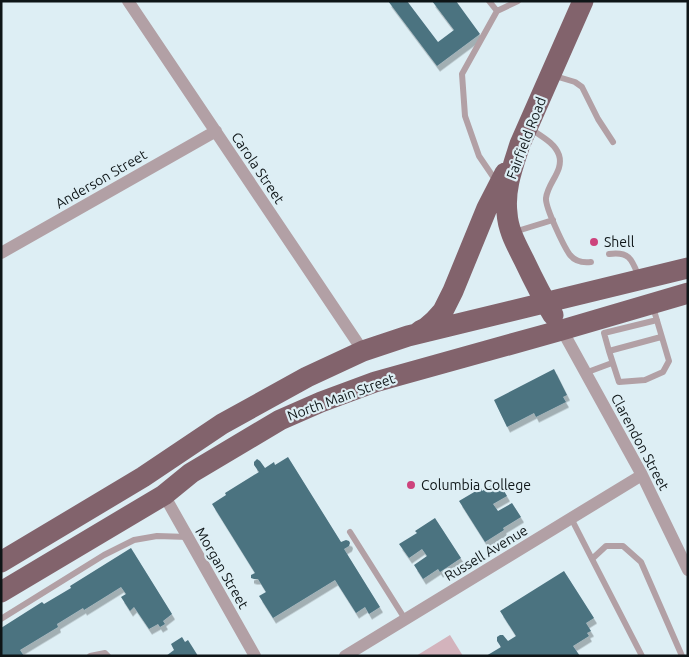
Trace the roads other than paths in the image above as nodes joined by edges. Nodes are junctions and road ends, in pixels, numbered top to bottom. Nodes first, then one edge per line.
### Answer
1 (128, 1) edge
2 (489, 1) edge
3 (518, 1) edge
4 (583, 1) edge
5 (497, 11) junction
6 (551, 74) junction
7 (216, 131) junction
8 (524, 136) junction
9 (613, 142) dead end
10 (499, 185) junction
11 (552, 220) junction
12 (511, 233) junction
13 (1, 253) edge
14 (609, 254) dead end
15 (590, 262) dead end
16 (688, 268) edge
17 (640, 280) junction
18 (688, 294) edge
19 (546, 303) junction
20 (655, 312) junction
21 (562, 330) junction
22 (408, 336) junction
23 (661, 337) junction
24 (609, 351) junction
25 (363, 352) junction
26 (612, 363) junction
27 (585, 373) junction
28 (642, 475) junction
29 (164, 495) junction
30 (571, 518) junction
31 (350, 532) dead end
32 (188, 537) junction
33 (592, 559) junction
34 (1, 562) edge
35 (688, 570) edge
36 (1, 592) edge
37 (1, 619) edge
38 (405, 619) junction
39 (90, 656) edge
40 (108, 656) edge
41 (255, 656) edge
42 (345, 656) edge
43 (642, 656) edge
44 (682, 656) edge

1 - 7 street, Carola Street
2 - 5 lane
3 - 5 lane
4 - 6 main road, Fairfield Road
5 - 10 lane
6 - 8 main road, Fairfield Road
6 - 9 lane
7 - 13 street, Anderson Street
7 - 25 street, Carola Street
8 - 10 main road
8 - 11 lane
8 - 12 main road, Fairfield Road
10 - 22 main road
11 - 12 lane
11 - 15 lane
12 - 19 main road, Fairfield Road
14 - 17 lane
16 - 17 main road, North Main Street
17 - 19 main road, North Main Street
18 - 20 main road, North Main Street
19 - 21 main road, Fairfield Road
19 - 22 main road, North Main Street
20 - 21 main road, North Main Street
20 - 23 lane
20 - 24 lane
21 - 27 street, Clarendon Street
21 - 29 main road, North Main Street
22 - 25 main road, North Main Street
23 - 24 lane
23 - 26 lane
24 - 26 lane
25 - 34 main road, North Main Street
26 - 27 lane
27 - 28 street, Clarendon Street
28 - 30 street, Russell Avenue
28 - 35 street, Clarendon Street
29 - 32 street, Morgan Street
29 - 36 main road, North Main Street
30 - 33 lane
30 - 38 street, Russell Avenue
31 - 38 lane
32 - 37 lane
32 - 41 street, Morgan Street
33 - 43 lane
33 - 44 lane
38 - 42 street, Russell Avenue
39 - 40 lane

